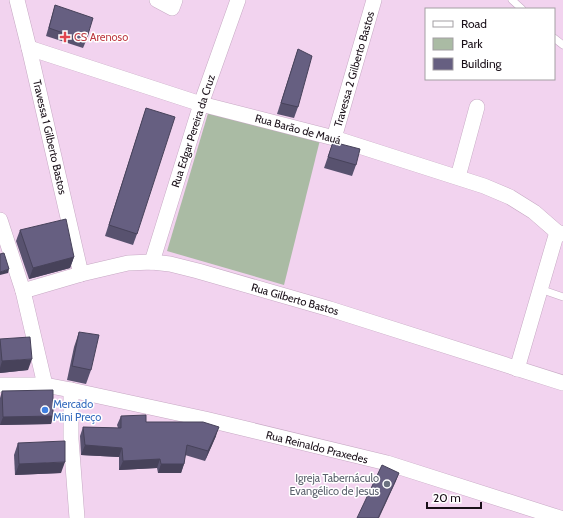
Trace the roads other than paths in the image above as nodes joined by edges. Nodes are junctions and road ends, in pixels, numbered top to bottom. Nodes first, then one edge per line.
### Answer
1 (17, 0) edge
2 (157, 0) edge
3 (175, 0) edge
4 (238, 0) edge
5 (374, 0) edge
6 (512, 0) edge
7 (521, 8) edge
8 (555, 39) edge
9 (563, 45) edge
10 (30, 48) junction
11 (201, 104) junction
12 (477, 107) dead end
13 (334, 138) junction
14 (458, 177) junction
15 (0, 220) edge
16 (560, 233) edge
17 (152, 262) junction
18 (81, 274) junction
19 (540, 289) junction
20 (24, 291) junction
21 (563, 297) edge
22 (517, 369) junction
23 (563, 383) edge
24 (0, 385) edge
25 (45, 385) junction
26 (71, 390) junction
27 (76, 518) edge
28 (560, 518) edge

1 - 10 street, Travessa 1 Gilberto Bastos
2 - 3 street
4 - 11 street, Rua Edgar Pereira da Cruz
5 - 13 street, Travessa 2 Gilberto Bastos
6 - 7 lane
8 - 9 lane
10 - 11 street, Rua Barão de Mauá
10 - 18 street, Travessa 1 Gilberto Bastos
11 - 13 street, Rua Barão de Mauá
11 - 17 street, Rua Edgar Pereira da Cruz
12 - 14 street
13 - 14 street, Rua Barão de Mauá
14 - 16 street, Rua Barão de Mauá
15 - 20 street
16 - 19 street
17 - 18 street, Rua Gilberto Bastos
17 - 22 street, Rua Gilberto Bastos
18 - 20 street, Rua Gilberto Bastos
19 - 21 lane
19 - 22 street
20 - 25 street
22 - 23 street, Rua Gilberto Bastos
24 - 25 street, Rua Reinaldo Praxedes
25 - 26 street, Rua Reinaldo Praxedes
26 - 27 street
26 - 28 street, Rua Reinaldo Praxedes

